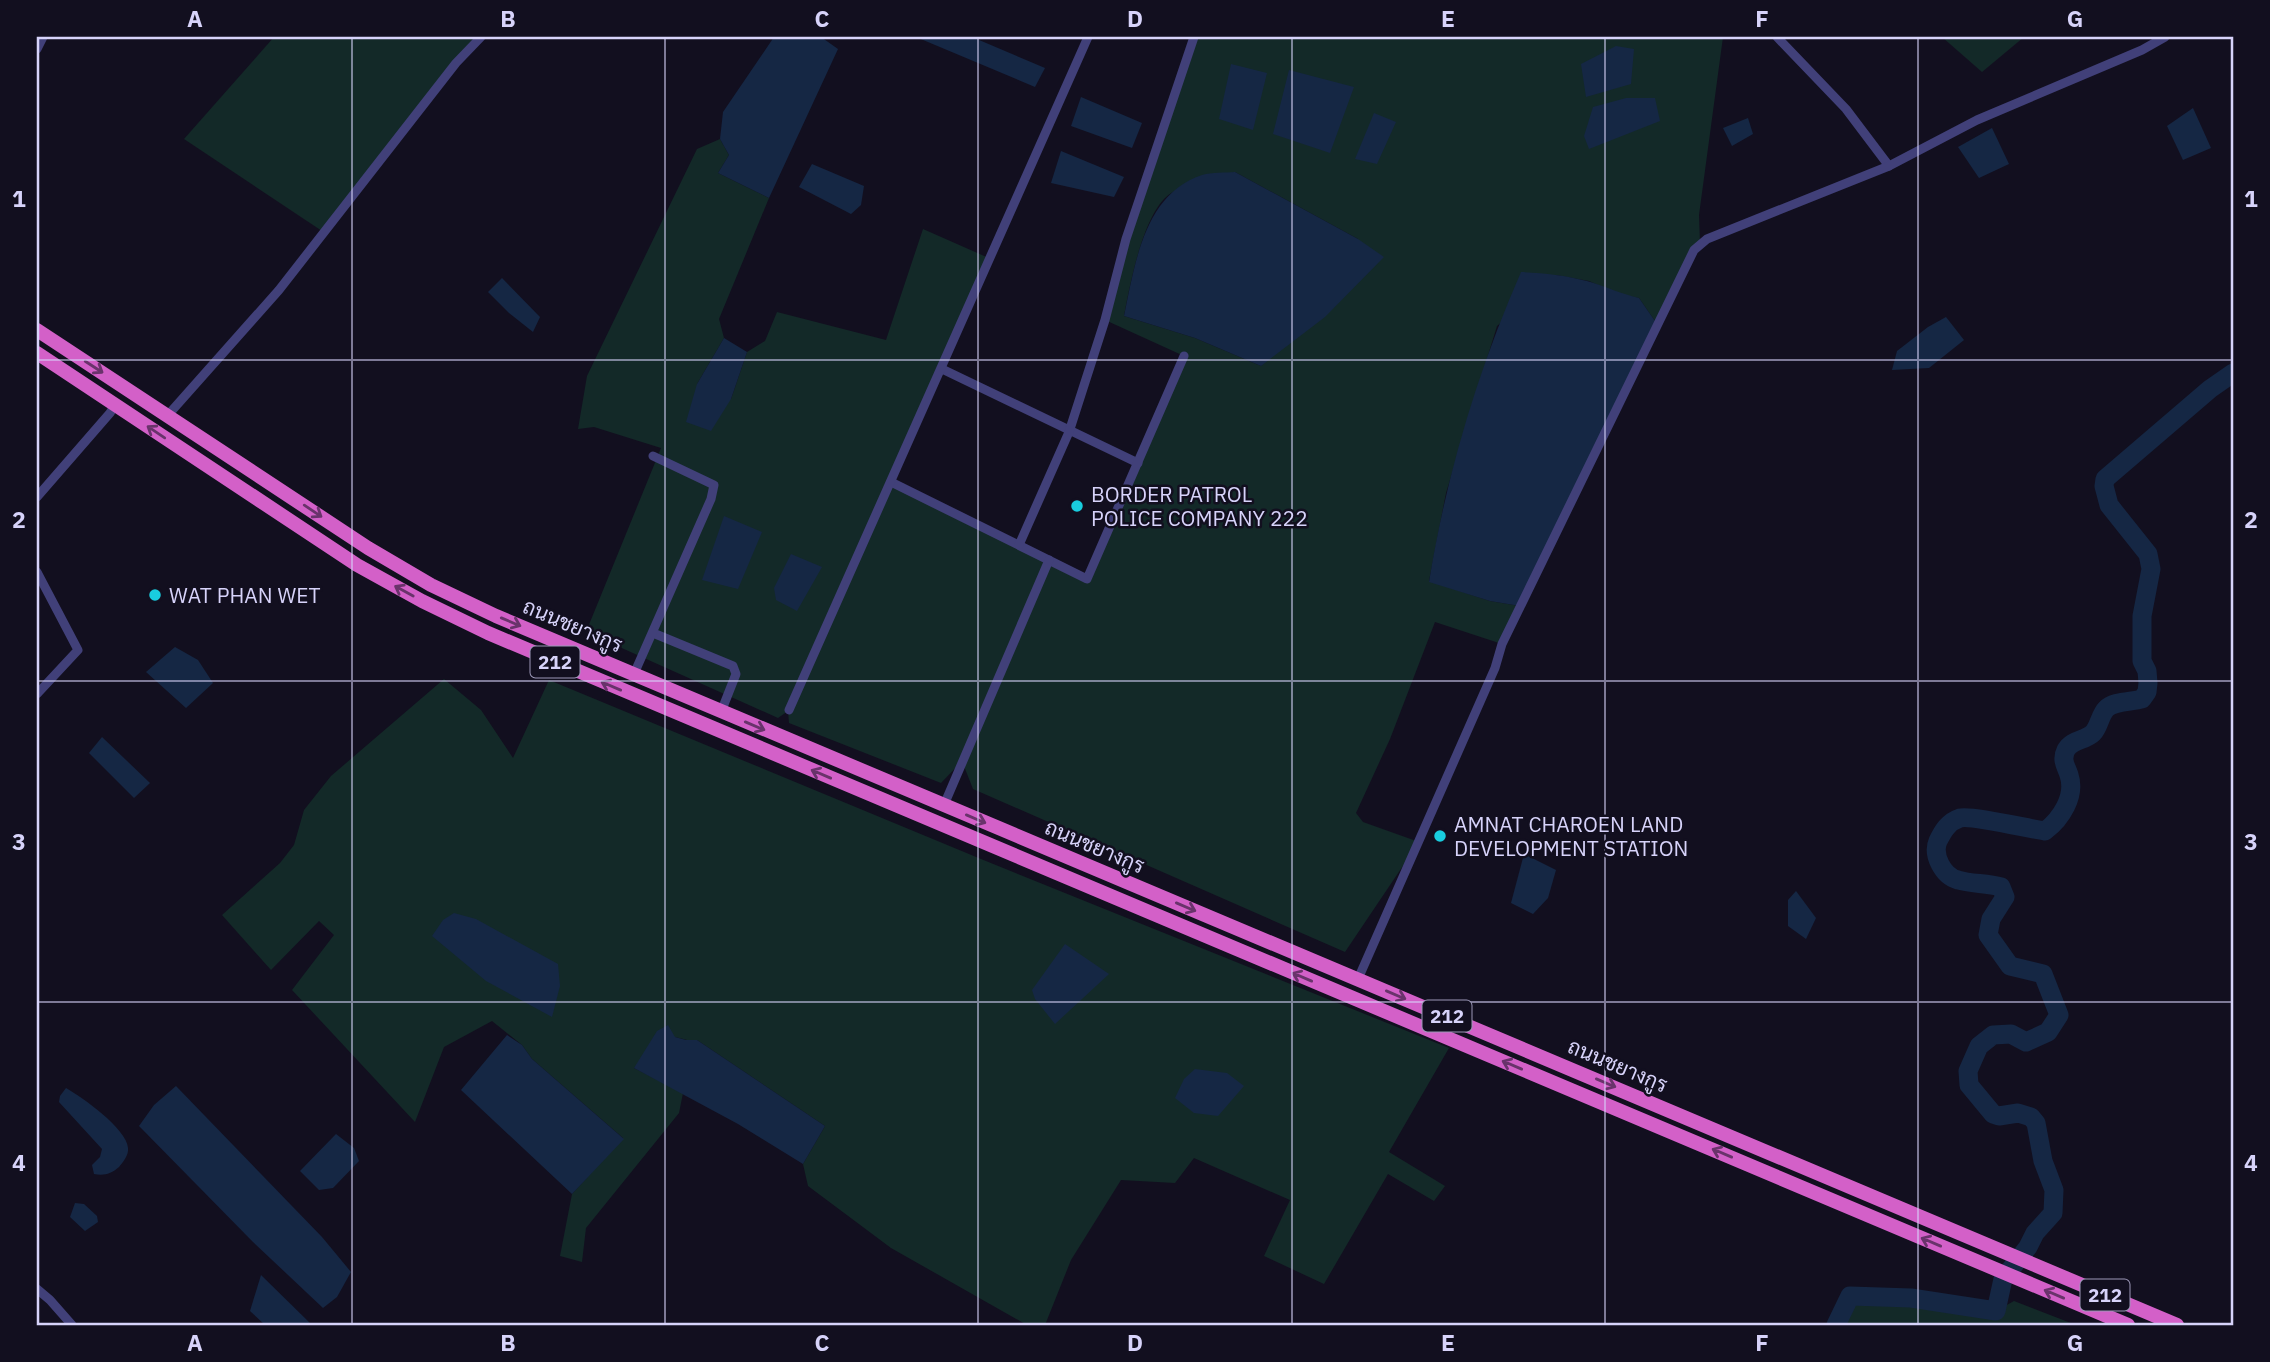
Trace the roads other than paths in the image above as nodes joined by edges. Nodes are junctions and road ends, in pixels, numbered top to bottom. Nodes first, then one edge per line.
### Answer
1 (43, 37) edge
2 (481, 37) edge
3 (1088, 37) edge
4 (1194, 37) edge
5 (1777, 37) edge
6 (2165, 37) edge
7 (37, 49) edge
8 (1889, 166) junction
9 (37, 330) edge
10 (37, 353) edge
11 (1184, 356) dead end
12 (942, 369) junction
13 (115, 405) junction
14 (168, 415) junction
15 (1069, 432) junction
16 (653, 456) dead end
17 (1138, 463) junction
18 (891, 482) junction
19 (37, 497) edge
20 (1019, 545) junction
21 (1049, 560) junction
22 (37, 572) edge
23 (653, 633) junction
24 (634, 674) junction
25 (37, 694) edge
26 (789, 710) dead end
27 (721, 712) junction
28 (891, 783) junction
29 (884, 801) junction
30 (944, 805) junction
31 (1358, 979) junction
32 (37, 1289) edge
33 (72, 1325) edge
34 (2129, 1325) edge
35 (2177, 1325) edge

1 - 7 street
2 - 14 street
3 - 12 street
4 - 15 street
5 - 8 street
6 - 8 street
8 - 31 street
9 -> 14 highway, ถนนชยางกูร / 212
10 - 13 highway, ถนนชยางกูร / 212
11 - 17 street
12 - 15 street
12 - 18 street
13 - 19 street
29 -> 13 highway, ถนนชยางกูร / 212
14 -> 24 highway, ถนนชยางกูร / 212
15 - 17 street
15 - 20 street
16 - 23 street
17 - 21 street
18 - 20 street
18 - 26 street
20 - 21 street
21 - 30 street
22 - 25 street
23 - 24 street
23 - 27 street
24 - 27 highway, ถนนชยางกูร / 212
27 -> 28 highway, ถนนชยางกูร / 212
28 - 29 highway
28 - 30 highway, ถนนชยางกูร / 212
34 -> 29 highway, ถนนชยางกูร / 212
30 -> 31 highway, ถนนชยางกูร / 212
31 -> 35 highway, ถนนชยางกูร / 212
32 - 33 street

